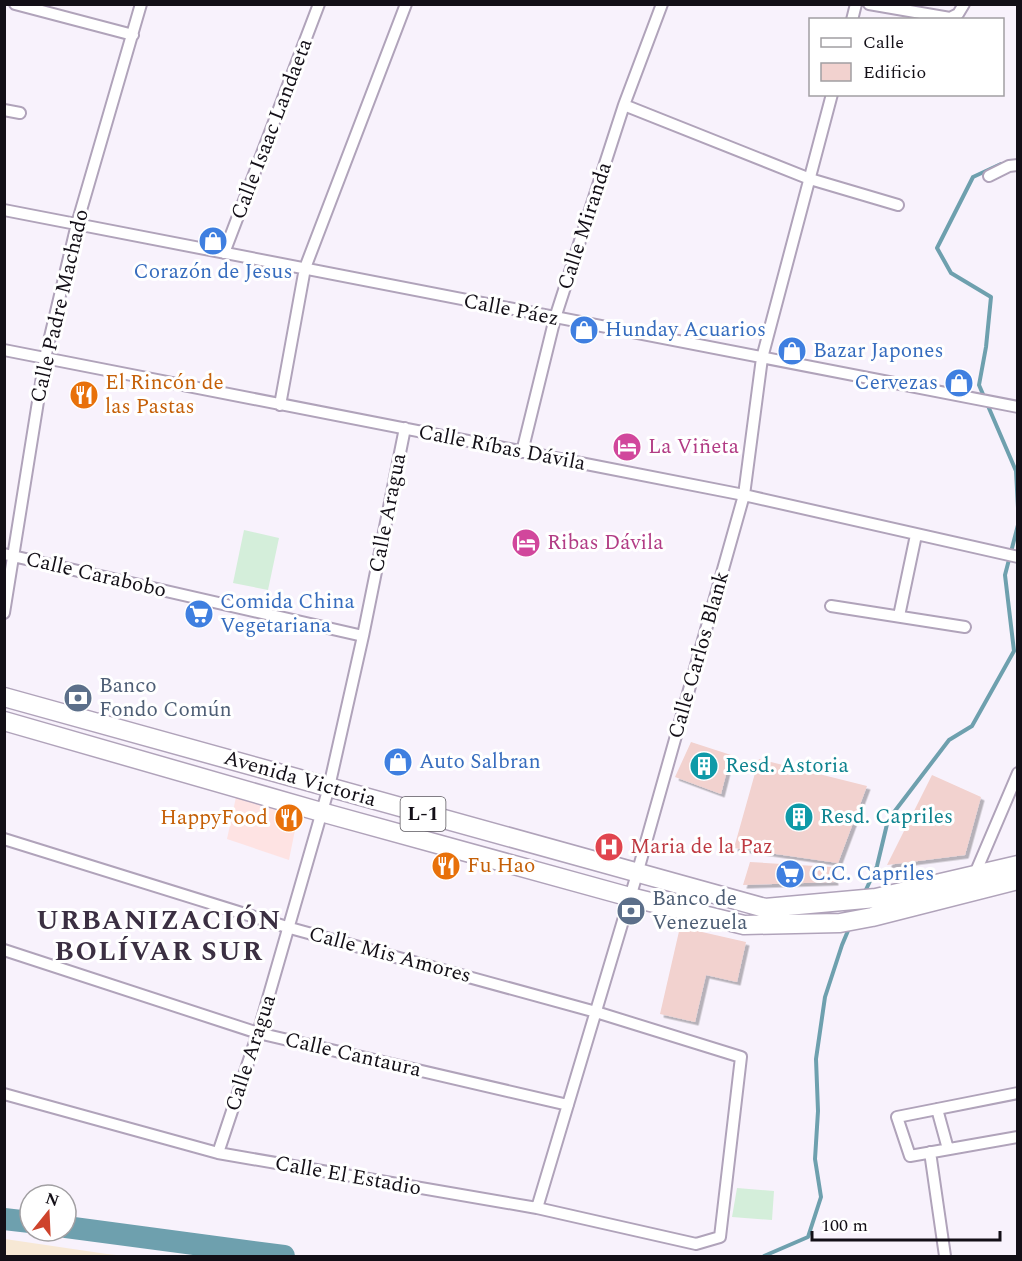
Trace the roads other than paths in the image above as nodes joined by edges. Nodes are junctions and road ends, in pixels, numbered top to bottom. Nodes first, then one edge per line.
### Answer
1 (15, 4) edge
2 (141, 4) edge
3 (319, 4) edge
4 (406, 4) edge
5 (662, 4) edge
6 (869, 4) edge
7 (963, 12) edge
8 (133, 36) junction
9 (831, 96) edge
10 (624, 105) junction
11 (4, 110) edge
12 (20, 113) dead end
13 (1017, 165) edge
14 (989, 176) dead end
15 (810, 179) junction
16 (898, 205) dead end
17 (4, 210) edge
18 (77, 224) junction
19 (224, 253) junction
20 (305, 268) junction
21 (555, 318) junction
22 (4, 350) edge
23 (45, 358) junction
24 (762, 358) junction
25 (280, 405) junction
26 (1013, 406) edge
27 (405, 428) junction
28 (522, 452) junction
29 (744, 495) junction
30 (916, 535) junction
31 (8, 555) edge
32 (1017, 557) edge
33 (831, 606) dead end
34 (4, 614) edge
35 (899, 616) junction
36 (964, 627) dead end
37 (363, 636) junction
38 (4, 697) edge
39 (4, 721) edge
40 (1017, 773) edge
41 (329, 787) junction
42 (321, 812) junction
43 (4, 839) edge
44 (1017, 865) edge
45 (637, 874) junction
46 (974, 876) junction
47 (1017, 880) edge
48 (630, 897) junction
49 (290, 928) junction
50 (4, 950) edge
51 (596, 1012) junction
52 (258, 1033) junction
53 (1017, 1093) edge
54 (4, 1094) edge
55 (568, 1105) junction
56 (937, 1109) junction
57 (1017, 1137) edge
58 (948, 1149) junction
59 (930, 1152) junction
60 (218, 1153) junction
61 (537, 1208) junction
62 (696, 1244) joint
63 (945, 1257) edge

1 - 8 street
2 - 8 street, Calle Padre Machado
3 - 19 street, Calle Isaac Landaeta
4 - 20 street
5 - 10 street, Calle Miranda
6 - 7 street
8 - 18 street, Calle Padre Machado
9 - 15 street, Calle Carlos Blank
10 - 15 street
10 - 21 street, Calle Miranda
11 - 12 street
13 - 14 street
15 - 16 street
15 - 24 street, Calle Carlos Blank
17 - 18 street, Calle Páez
18 - 19 street, Calle Páez
18 - 23 street, Calle Padre Machado
19 - 20 street, Calle Páez
20 - 21 street, Calle Páez
20 - 25 street
21 - 24 street, Calle Páez
21 - 28 street, Calle Miranda
22 - 23 street, Calle Ríbas Dávila
23 - 25 street, Calle Ríbas Dávila
23 - 31 street, Calle Padre Machado
24 - 26 street, Calle Páez
24 - 29 street, Calle Carlos Blank
25 - 27 street, Calle Ríbas Dávila
27 - 28 street, Calle Ríbas Dávila
27 - 37 street, Calle Aragua
28 - 29 street, Calle Ríbas Dávila
29 - 30 street, Calle Ríbas Dávila
29 - 45 street, Calle Carlos Blank
30 - 32 street, Calle Ríbas Dávila
30 - 35 street
31 - 34 street, Calle Padre Machado
31 - 37 street, Calle Carabobo
33 - 35 street
35 - 36 street
37 - 41 street, Calle Aragua
38 - 41 main road, Avenida Victoria / L-1
39 - 42 main road, Avenida Victoria / L-1
40 - 46 street
41 - 42 street, Calle Aragua
41 - 45 main road, Avenida Victoria / L-1
42 - 48 main road, Avenida Victoria / L-1
42 - 49 street, Calle Aragua
43 - 49 street, Calle Mis Amores
44 - 46 main road, Avenida Victoria / L-1
45 - 46 main road, Avenida Victoria / L-1
45 - 48 street, Calle Carlos Blank
47 - 48 main road, Avenida Victoria / L-1
48 - 51 street, Calle Carlos Blank
49 - 51 street, Calle Mis Amores
49 - 52 street, Calle Aragua
50 - 52 street, Calle Cantaura
51 - 55 street, Calle Carlos Blank
51 - 62 street, Calle Mis Amores
52 - 55 street, Calle Cantaura
52 - 60 street, Calle Aragua
53 - 56 street
54 - 60 street, Calle El Estadio
55 - 61 street, Calle Carlos Blank
56 - 58 street
56 - 59 street
57 - 58 street
58 - 59 street
59 - 63 street
60 - 61 street, Calle El Estadio
61 - 62 street, Calle El Estadio

